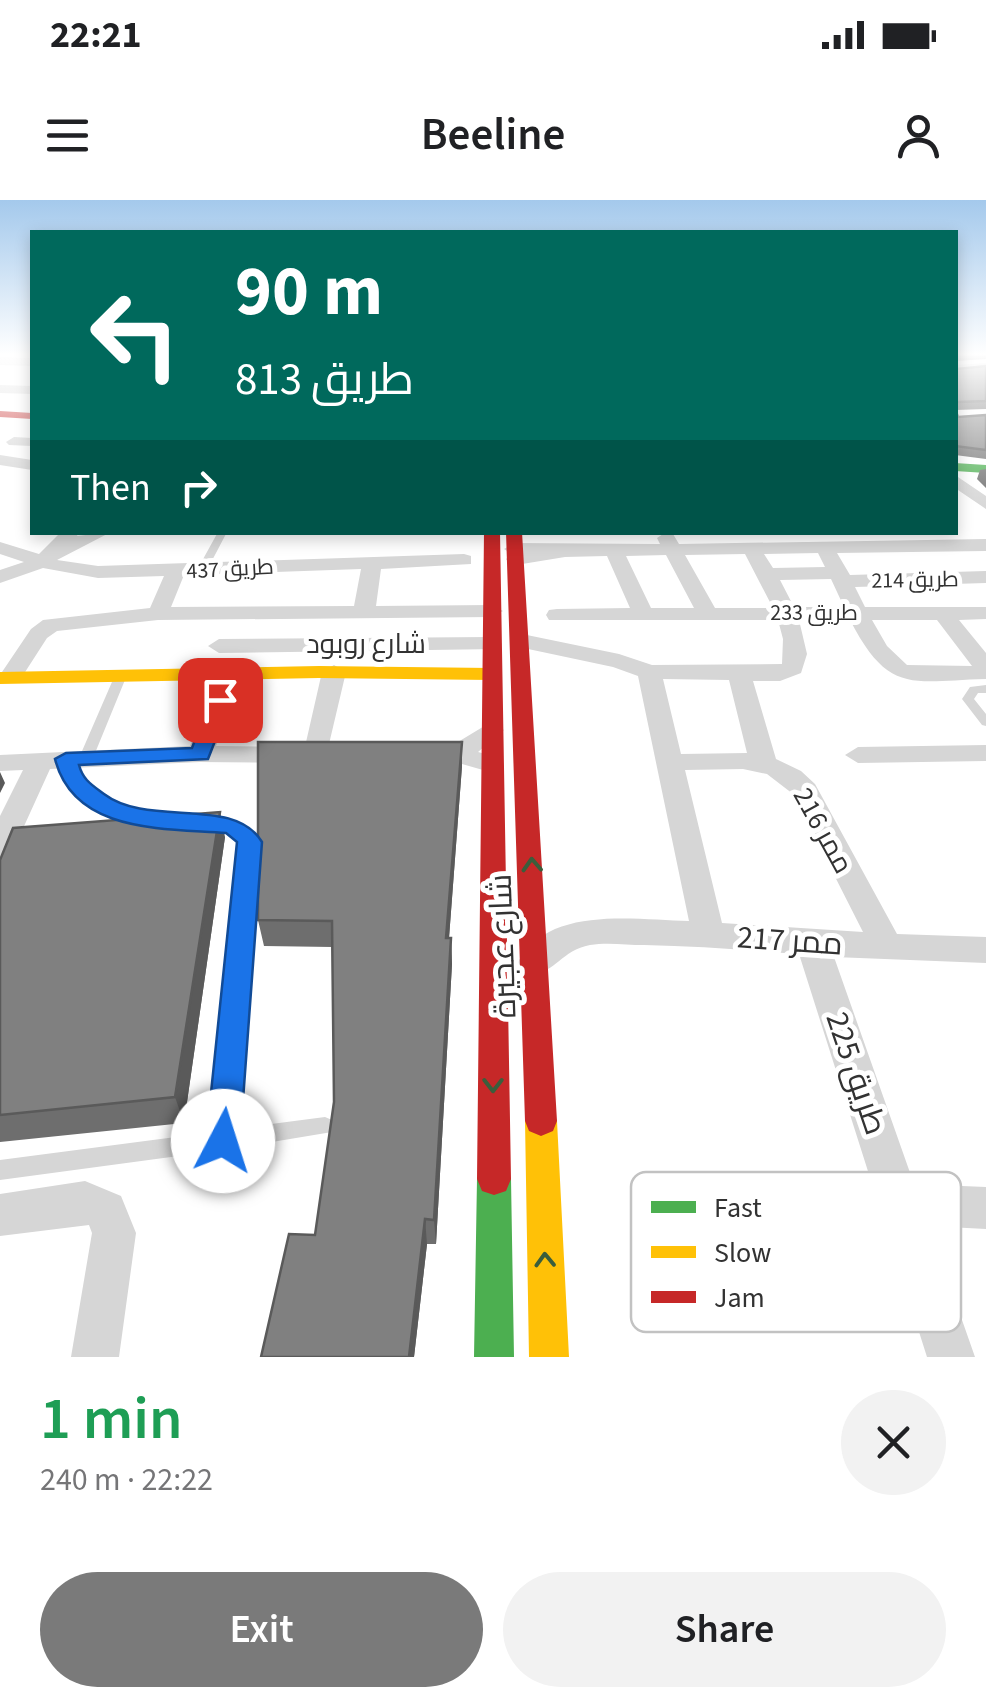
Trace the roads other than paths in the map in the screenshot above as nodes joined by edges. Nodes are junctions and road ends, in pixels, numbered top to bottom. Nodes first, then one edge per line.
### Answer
1 (0, 414) edge
2 (30, 416) edge
3 (14, 442) dead end
4 (30, 442) edge
5 (0, 460) edge
6 (28, 461) edge
7 (966, 474) edge
8 (986, 504) edge
9 (221, 535) edge
10 (67, 541) edge
11 (667, 541) edge
12 (815, 543) edge
13 (986, 545) edge
14 (515, 547) edge
15 (0, 548) edge
16 (614, 550) junction
17 (752, 550) junction
18 (491, 552) edge
19 (363, 556) junction
20 (44, 561) junction
21 (202, 570) junction
22 (176, 571) junction
23 (768, 574) junction
24 (0, 576) edge
25 (843, 577) junction
26 (986, 577) edge
27 (257, 594) junction
28 (492, 611) junction
29 (786, 611) junction
30 (335, 612) junction
31 (364, 612) junction
32 (643, 612) junction
33 (707, 612) junction
34 (855, 612) junction
35 (943, 613) junction
36 (986, 613) edge
37 (158, 614) junction
38 (521, 621) junction
39 (491, 644) junction
40 (328, 645) junction
41 (219, 646) junction
42 (986, 670) edge
43 (326, 672) junction
44 (649, 672) junction
45 (219, 673) junction
46 (491, 674) junction
47 (121, 675) junction
48 (740, 676) junction
49 (5, 678) edge
50 (986, 689) edge
51 (986, 722) edge
52 (492, 730) junction
53 (200, 754) junction
54 (351, 754) edge
55 (422, 754) edge
56 (456, 754) junction
57 (316, 755) junction
58 (858, 755) dead end
59 (984, 756) edge
60 (64, 759) junction
61 (764, 762) junction
62 (0, 763) edge
63 (490, 764) junction
64 (669, 764) junction
65 (0, 846) edge
66 (534, 910) junction
67 (593, 932) junction
68 (708, 934) junction
69 (812, 943) junction
70 (886, 945) junction
71 (986, 950) edge
72 (534, 962) junction
73 (326, 1126) edge
74 (223, 1141) junction
75 (0, 1170) edge
76 (891, 1172) edge
77 (961, 1207) edge
78 (986, 1208) edge
79 (0, 1215) edge
80 (943, 1332) edge
81 (96, 1357) edge
82 (494, 1357) edge
83 (549, 1357) edge
84 (951, 1357) edge

1 - 2 street
3 - 4 street
5 - 6 street
7 - 8 street
9 - 21 lane
10 - 20 street
11 - 16 street
11 - 17 street
11 - 33 street
12 - 13 street
12 - 17 street
12 - 25 street
14 - 16 street
14 - 38 street, شارع عجيرة
15 - 20 street, طريق 437
16 - 32 street
17 - 23 street
18 - 19 street, طريق 437
18 - 28 street, شارع عجيرة
19 - 27 street, طريق 437
19 - 31 street
20 - 22 street, طريق 437
20 - 24 street
21 - 22 street, طريق 437
21 - 27 street, طريق 437
22 - 37 street
23 - 25 street, طريق 214
23 - 29 street
25 - 26 street, طريق 214
25 - 34 street
27 - 30 street
27 - 37 street
27 - 41 street
28 - 31 street
28 - 39 street, شارع عجيرة
29 - 33 street, طريق 233
29 - 34 street, طريق 233
29 - 48 street
30 - 31 street
30 - 40 street
32 - 33 street, طريق 233
32 - 38 street, طريق 233
34 - 35 street, طريق 233
34 - 42 street
35 - 36 street, طريق 233
35 - 42 street
37 - 49 street
38 - 44 street
66 -> 38 street, شارع عجيرة
39 - 40 street
39 - 46 street, شارع عجيرة
40 - 41 street
40 - 43 street
41 - 45 street
43 - 45 street, شارع روبود
43 - 46 street, شارع روبود
43 - 57 street
44 - 48 street
44 - 64 street
45 - 47 street, شارع روبود
45 - 53 street
46 - 52 street, شارع عجيرة
47 - 49 street, شارع روبود
47 - 60 lane
48 - 61 street
50 - 51 lane
52 - 56 street
52 - 63 street, شارع عجيرة
53 - 57 street
53 - 60 street
54 - 57 street
55 - 56 street
56 - 63 street
58 - 59 street
60 - 62 street
60 - 65 street
60 - 74 lane
61 - 64 street
61 - 70 street, ممر 216
63 -> 82 street, شارع عجيرة
64 - 68 street
66 - 67 street, ممر 217
66 - 72 street, شارع عجيرة
67 - 68 street, ممر 217
67 - 72 street, ممر 217
68 - 69 street, ممر 217
69 - 70 street, ممر 217
69 - 76 street, طريق 225
70 - 71 street, ممر 217
83 -> 72 street, شارع عجيرة
73 - 74 lane
74 - 75 lane
77 - 78 street
79 - 81 street
80 - 84 street, طريق 225

